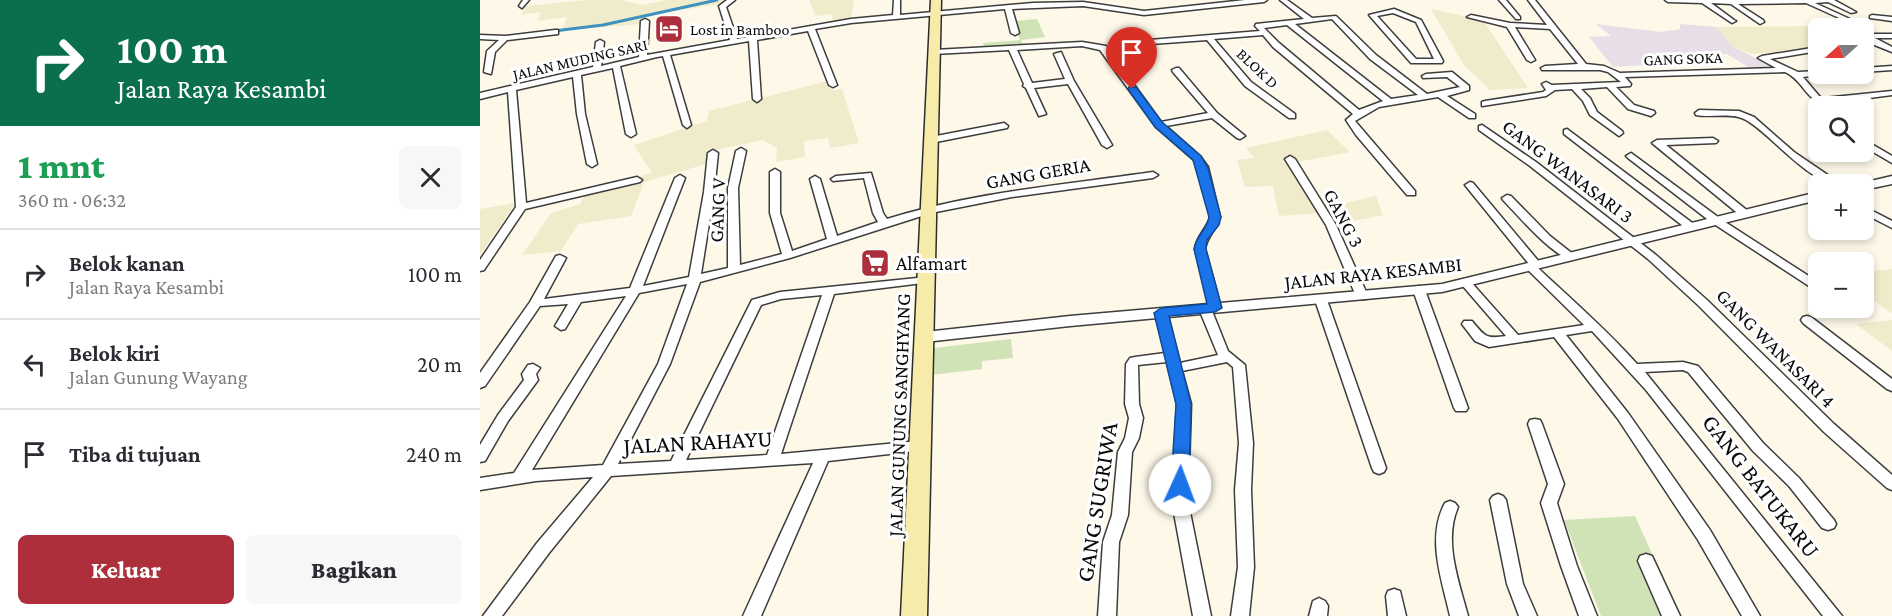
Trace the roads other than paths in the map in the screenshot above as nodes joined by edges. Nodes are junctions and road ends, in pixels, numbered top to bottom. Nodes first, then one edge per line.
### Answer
1 (732, 0) edge
2 (897, 0) edge
3 (1121, 0) edge
4 (1186, 0) edge
5 (1264, 0) edge
6 (1283, 0) edge
7 (1502, 0) edge
8 (1531, 0) edge
9 (1668, 0) edge
10 (1829, 0) edge
11 (1678, 1) edge
12 (1703, 1) edge
13 (1806, 1) edge
14 (1079, 2) edge
15 (1753, 2) edge
16 (1778, 2) edge
17 (1386, 3) dead end
18 (1732, 3) junction
19 (936, 6) edge
20 (1008, 6) junction
21 (1685, 7) dead end
22 (1188, 8) junction
23 (1394, 11) junction
24 (1124, 12) junction
25 (1853, 12) dead end
26 (896, 16) junction
27 (1471, 16) dead end
28 (1872, 17) dead end
29 (1518, 18) dead end
30 (1843, 18) edge
31 (1309, 19) junction
32 (1892, 19) edge
33 (645, 21) dead end
34 (1732, 21) dead end
35 (1288, 22) junction
36 (1760, 22) dead end
37 (1510, 25) junction
38 (1553, 27) junction
39 (811, 28) junction
40 (555, 32) dead end
41 (1015, 33) dead end
42 (1263, 33) junction
43 (1874, 36) edge
44 (1892, 36) edge
45 (480, 37) edge
46 (503, 37) junction
47 (1209, 38) junction
48 (753, 39) junction
49 (1874, 39) edge
50 (600, 42) dead end
51 (735, 42) junction
52 (1137, 43) dead end
53 (1012, 48) junction
54 (1808, 50) edge
55 (1892, 50) edge
56 (934, 52) junction
57 (666, 53) junction
58 (1058, 54) dead end
59 (643, 58) junction
60 (1531, 60) dead end
61 (616, 64) junction
62 (1584, 67) junction
63 (1545, 68) dead end
64 (1892, 68) edge
65 (597, 69) junction
66 (1874, 69) edge
67 (1176, 70) dead end
68 (1786, 70) junction
69 (577, 74) junction
70 (1808, 74) edge
71 (1620, 75) junction
72 (1797, 75) junction
73 (1426, 76) dead end
74 (1070, 81) junction
75 (833, 85) dead end
76 (1027, 86) junction
77 (1610, 86) junction
78 (512, 88) junction
79 (1575, 88) junction
80 (490, 93) junction
81 (1437, 93) junction
82 (1892, 93) edge
83 (480, 96) edge
84 (1425, 96) junction
85 (757, 99) dead end
86 (1390, 103) junction
87 (1485, 104) dead end
88 (1358, 113) junction
89 (1651, 113) dead end
90 (1700, 113) dead end
91 (1042, 114) dead end
92 (1214, 115) junction
93 (1292, 116) dead end
94 (1472, 116) dead end
95 (1158, 124) junction
96 (687, 125) dead end
97 (1004, 126) dead end
98 (1482, 128) dead end
99 (1567, 132) dead end
100 (1619, 133) dead end
101 (631, 134) dead end
102 (1240, 136) dead end
103 (932, 140) junction
104 (1713, 141) dead end
105 (1107, 145) dead end
106 (1874, 149) edge
107 (741, 151) dead end
108 (713, 153) dead end
109 (1631, 156) dead end
110 (1290, 159) dead end
111 (1892, 160) edge
112 (592, 164) dead end
113 (775, 172) dead end
114 (1821, 174) edge
115 (1153, 175) dead end
116 (680, 178) dead end
117 (837, 179) dead end
118 (637, 180) dead end
119 (815, 180) dead end
120 (1892, 180) edge
121 (1874, 184) edge
122 (1470, 185) dead end
123 (1411, 193) dead end
124 (1507, 198) dead end
125 (1808, 198) edge
126 (521, 207) junction
127 (930, 210) junction
128 (1745, 214) junction
129 (1874, 215) edge
130 (1716, 220) junction
131 (884, 223) junction
132 (1892, 225) edge
133 (1691, 226) junction
134 (832, 240) junction
135 (1631, 242) junction
136 (788, 255) junction
137 (1570, 257) junction
138 (560, 258) dead end
139 (1533, 266) junction
140 (480, 267) edge
141 (734, 270) junction
142 (927, 280) junction
143 (694, 281) junction
144 (1808, 281) edge
145 (1466, 283) junction
146 (1419, 290) junction
147 (635, 291) junction
148 (829, 291) junction
149 (1362, 296) junction
150 (576, 300) junction
151 (1321, 300) junction
152 (536, 303) junction
153 (1210, 308) junction
154 (1161, 313) junction
155 (1807, 320) dead end
156 (1468, 324) dead end
157 (561, 326) dead end
158 (1596, 327) junction
159 (1558, 334) junction
160 (925, 337) junction
161 (1515, 339) junction
162 (1227, 358) junction
163 (1172, 362) junction
164 (533, 368) dead end
165 (1634, 368) junction
166 (480, 383) edge
167 (1892, 386) edge
168 (1461, 408) dead end
169 (1535, 424) dead end
170 (920, 446) junction
171 (823, 456) junction
172 (480, 457) edge
173 (772, 461) junction
174 (675, 467) junction
175 (1379, 468) dead end
176 (608, 469) junction
177 (519, 478) junction
178 (480, 484) edge
179 (1892, 484) edge
180 (1498, 500) dead end
181 (1450, 507) dead end
182 (1828, 524) dead end
183 (1646, 561) dead end
184 (1394, 596) dead end
185 (492, 616) edge
186 (752, 616) edge
187 (914, 616) edge
188 (1107, 616) edge
189 (1202, 616) edge
190 (1240, 616) edge
191 (1397, 616) edge
192 (1459, 616) edge
193 (1528, 616) edge
194 (1588, 616) edge
195 (1671, 616) edge
196 (1752, 616) edge
197 (1833, 616) edge

1 - 51 street
2 - 26 street
3 - 24 street
4 - 22 street
5 - 22 street, JALAN MUDING SARI
6 - 31 street
7 - 29 street
8 - 38 street
9 - 11 street
10 - 13 street
10 - 25 street
11 - 12 street
11 - 21 street
12 - 18 street
12 - 34 street
13 - 16 street
13 - 30 street
14 - 20 street, JALAN MUDING SARI
14 - 24 street, JALAN MUDING SARI
15 - 16 street
15 - 18 street
17 - 23 street
18 - 36 street
19 - 20 street, JALAN MUDING SARI
19 - 26 street, JALAN MUDING SARI
19 - 56 main road, JALAN GUNUNG SANGHYANG
20 - 41 street
22 - 24 street, JALAN MUDING SARI
23 - 23 street
26 - 39 street, JALAN MUDING SARI
27 - 37 street
28 - 32 street
31 - 35 street
31 - 84 street
33 - 59 street
35 - 42 street
35 - 86 street
37 - 38 street
37 - 60 street
38 - 62 street
39 - 48 street, JALAN MUDING SARI
39 - 75 street
40 - 46 street
42 - 47 street, BLOK D
42 - 88 street
43 - 44 street
45 - 46 street
46 - 80 street
47 - 52 street, BLOK D
47 - 93 street, BLOK D
48 - 51 street, JALAN MUDING SARI
48 - 85 street
49 - 55 street
50 - 65 street
51 - 57 street, JALAN MUDING SARI
53 - 56 street
53 - 76 street
53 - 95 street
54 - 68 street, GANG SOKA
56 - 103 main road, JALAN GUNUNG SANGHYANG
57 - 59 street, JALAN MUDING SARI
57 - 96 street
58 - 74 street
59 - 61 street, JALAN MUDING SARI
61 - 65 street, JALAN MUDING SARI
61 - 101 street
62 - 63 street, GANG SOKA
62 - 71 street, GANG SOKA
64 - 66 street
65 - 69 street, JALAN MUDING SARI
67 - 92 street
68 - 71 street, GANG SOKA
68 - 72 street, GANG SOKA
69 - 78 street, JALAN MUDING SARI
69 - 112 street
70 - 72 street, GANG SOKA
71 - 77 street
72 - 82 street, GANG SOKA
73 - 81 street
74 - 76 street
74 - 105 street
76 - 91 street
77 - 79 street
77 - 89 street
78 - 80 street, JALAN MUDING SARI
78 - 126 street
79 - 87 street
79 - 100 street
80 - 83 street, JALAN MUDING SARI
81 - 84 street
81 - 94 street
84 - 86 street
86 - 88 street
88 - 123 street
90 - 114 street
92 - 95 street
92 - 102 street
95 - 153 street
97 - 103 street
98 - 135 street, GANG WANASARI 3
99 - 133 street
103 - 127 main road, JALAN GUNUNG SANGHYANG
104 - 128 street
106 - 111 street
107 - 141 street, GANG V
108 - 143 street
109 - 130 street
110 - 149 street, GANG 3
113 - 136 street
115 - 127 street, GANG GERIA
116 - 147 street
117 - 131 street
118 - 126 street
119 - 134 street
120 - 121 street
122 - 139 street, GANG BATUKARU
124 - 137 street
125 - 128 street, JALAN RAYA KESAMBI
126 - 140 street
127 - 131 street, GANG GERIA
127 - 142 main road, JALAN GUNUNG SANGHYANG
128 - 130 street, JALAN RAYA KESAMBI
129 - 132 street
130 - 133 street, JALAN RAYA KESAMBI
130 - 144 street
131 - 134 street, GANG GERIA
133 - 135 street, JALAN RAYA KESAMBI
134 - 136 street, GANG GERIA
135 - 137 street, JALAN RAYA KESAMBI
135 - 179 street, GANG WANASARI 4
136 - 141 street, GANG GERIA
137 - 139 street, JALAN RAYA KESAMBI
138 - 152 street
139 - 145 street, JALAN RAYA KESAMBI
139 - 158 street, GANG BATUKARU
141 - 143 street, GANG GERIA
142 - 148 street
142 - 160 main road, JALAN GUNUNG SANGHYANG
143 - 147 street, GANG GERIA
143 - 176 street
145 - 146 street, JALAN RAYA KESAMBI
145 - 161 street
146 - 149 street, JALAN RAYA KESAMBI
146 - 168 street
147 - 150 street, GANG GERIA
147 - 177 street
148 - 173 street
148 - 174 street
149 - 151 street, JALAN RAYA KESAMBI
150 - 152 street, GANG GERIA
150 - 157 street
151 - 153 street, JALAN RAYA KESAMBI
151 - 175 street
152 - 166 street
153 - 154 street, JALAN RAYA KESAMBI
153 - 162 street
154 - 160 street, JALAN RAYA KESAMBI
154 - 163 street
155 - 167 street
156 - 161 street
158 - 159 street
158 - 165 street, GANG BATUKARU
159 - 161 street
159 - 196 street
160 - 170 main road, JALAN GUNUNG SANGHYANG
162 - 163 street
162 - 190 street
163 - 188 street, GANG SUGRIWA
163 - 189 street
164 - 172 street
165 - 182 street
165 - 197 street, GANG BATUKARU
169 - 194 street
170 - 171 street, JALAN RAHAYU
170 - 187 main road, JALAN GUNUNG SANGHYANG
171 - 173 street, JALAN RAHAYU
171 - 186 street
173 - 174 street, JALAN RAHAYU
174 - 176 street, JALAN RAHAYU
176 - 177 street, JALAN RAHAYU
176 - 185 street
177 - 178 street, JALAN RAHAYU
180 - 193 street
181 - 192 street
183 - 195 street
184 - 191 street

